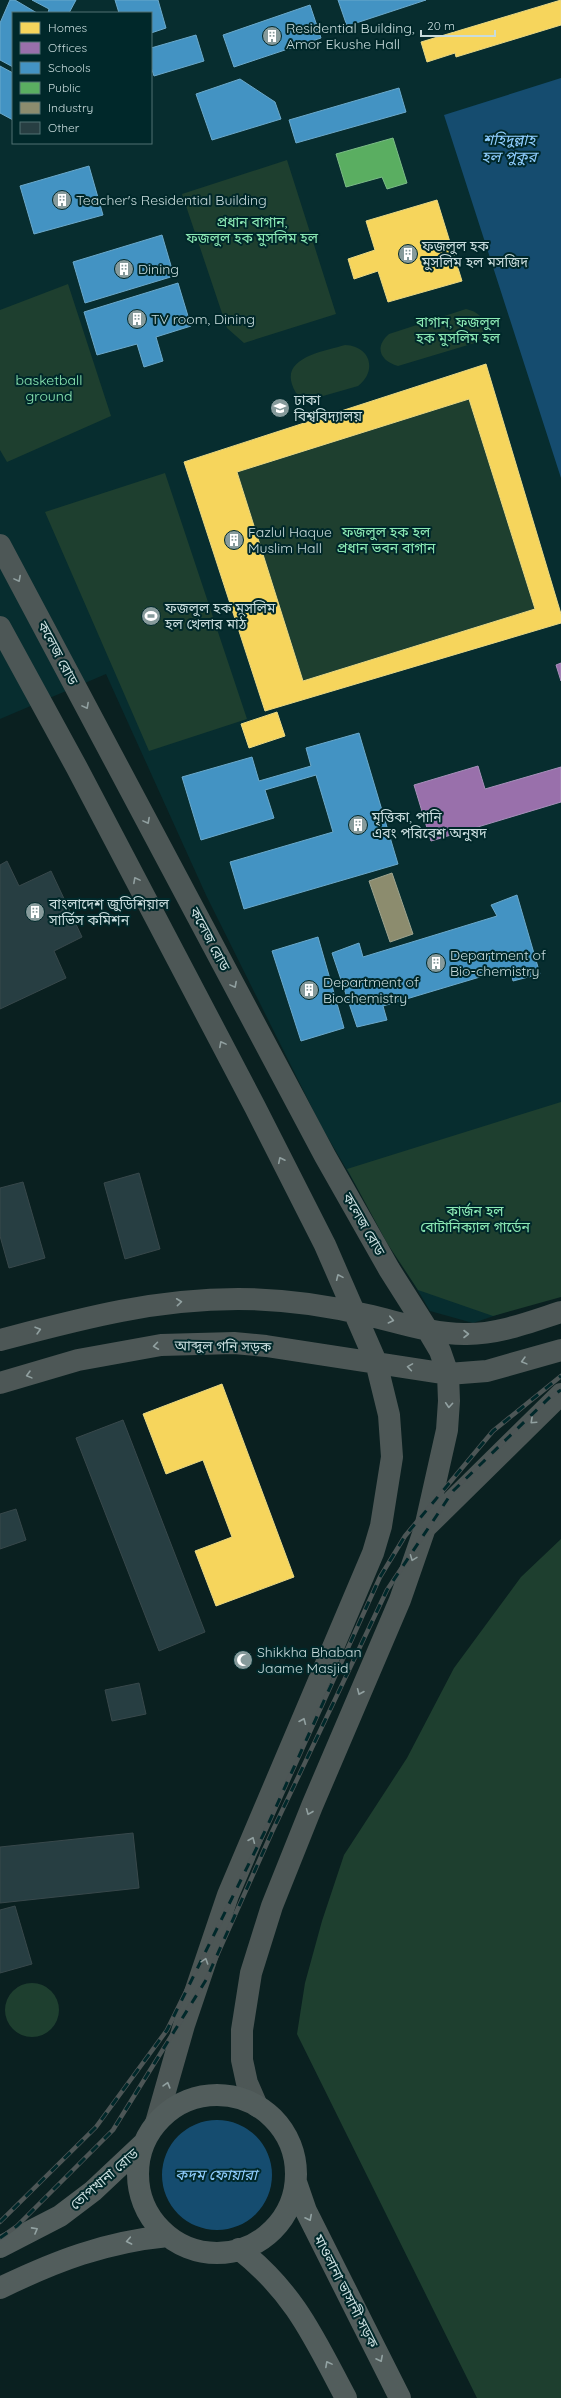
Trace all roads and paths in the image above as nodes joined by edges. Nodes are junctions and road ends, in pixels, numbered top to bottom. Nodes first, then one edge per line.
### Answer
1 (0, 545) edge
2 (0, 627) edge
3 (355, 1312) junction
4 (561, 1312) edge
5 (428, 1329) junction
6 (0, 1340) edge
7 (561, 1350) edge
8 (376, 1362) junction
9 (448, 1374) junction
10 (0, 1383) edge
11 (561, 1394) edge
12 (425, 1528) junction
13 (257, 2106) junction
14 (156, 2123) junction
15 (144, 2144) junction
16 (296, 2182) junction
17 (168, 2236) junction
18 (0, 2247) edge
19 (239, 2249) junction
20 (0, 2288) edge
21 (346, 2398) edge
22 (400, 2398) edge

1 -> 5 main road, কলেজ রোড
3 -> 2 main road
3 -> 5 main road
6 -> 3 main road
3 - 8 main road
5 -> 4 main road
5 - 9 main road, কলেজ রোড
7 -> 9 main road, আব্দুল গনি সড়ক
9 -> 8 main road, আব্দুল গনি সড়ক
8 -> 10 main road, আব্দুল গনি সড়ক
14 -> 8 main road
9 -> 12 main road, কলেজ রোড
11 -> 12 main road
12 -> 13 main road, কলেজ রোড
13 - 14 highway
13 - 16 highway
14 - 15 highway
15 - 17 highway
18 -> 15 highway, তোপখানা রোড
16 - 19 highway
16 -> 22 highway, মাওলানা ভাসানী সড়ক
17 - 19 highway
17 -> 20 highway
21 -> 19 highway

